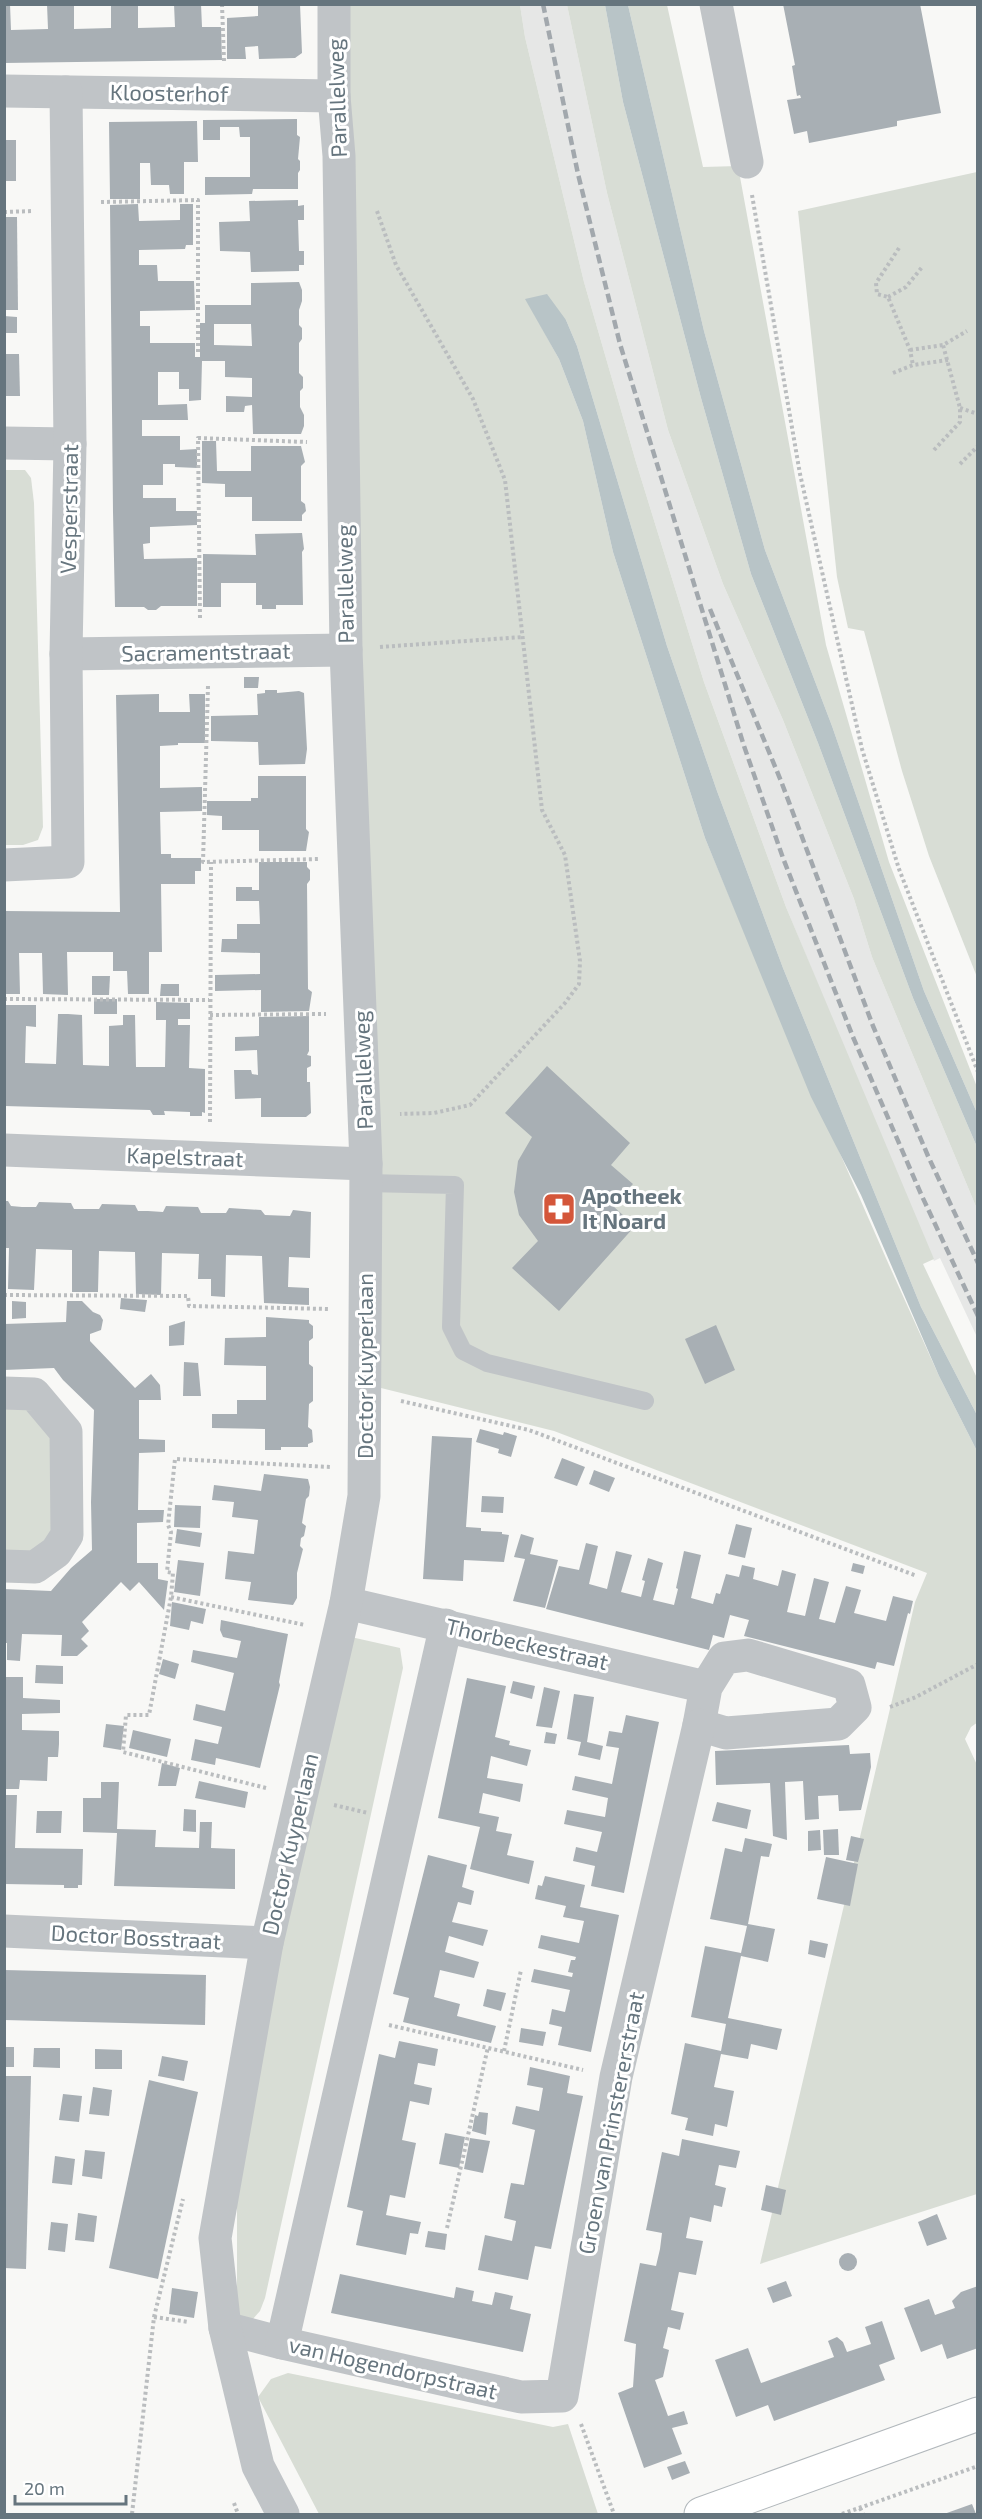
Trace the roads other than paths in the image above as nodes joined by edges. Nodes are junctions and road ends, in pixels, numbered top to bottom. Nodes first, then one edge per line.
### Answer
1 (334, 4) edge
2 (716, 4) edge
3 (4, 91) edge
4 (66, 92) junction
5 (334, 96) junction
6 (747, 162) road end
7 (4, 443) edge
8 (70, 444) junction
9 (346, 650) junction
10 (66, 654) junction
11 (4, 865) edge
12 (4, 1150) edge
13 (366, 1173) junction
14 (4, 1393) edge
15 (645, 1401) dead end
16 (4, 1566) edge
17 (343, 1618) junction
18 (446, 1625) junction
19 (706, 1687) junction
20 (699, 1725) junction
21 (4, 1931) edge
22 (267, 1943) junction
23 (225, 2328) junction
24 (282, 2343) junction
25 (562, 2396) joint
26 (978, 2414) edge
27 (283, 2514) edge
28 (701, 2514) edge

1 - 5 street, Parallelweg
2 - 6 street
3 - 4 street, Kloosterhof
4 - 5 street, Kloosterhof
4 - 8 street, Vesperstraat
5 - 9 street, Parallelweg
7 - 8 street
8 - 10 street, Vesperstraat
9 - 10 street, Sacramentstraat
9 - 13 street, Parallelweg
10 - 11 street, Vesperstraat
12 - 13 street, Kapelstraat
13 - 15 lane
13 - 17 street, Doctor Kuyperlaan
14 - 16 street
17 - 18 street, Thorbeckestraat
17 - 22 street, Doctor Kuyperlaan
18 - 19 street, Thorbeckestraat
18 - 24 street
19 - 20 street
19 - 20 street
20 - 25 street, Groen van Prinstererstraat
21 - 22 street, Doctor Bosstraat
22 - 23 street, Doctor Kuyperlaan
23 - 24 street, van Hogendorpstraat
23 - 27 street, Doctor Kuyperlaan
24 - 25 street, van Hogendorpstraat
26 - 28 main road

